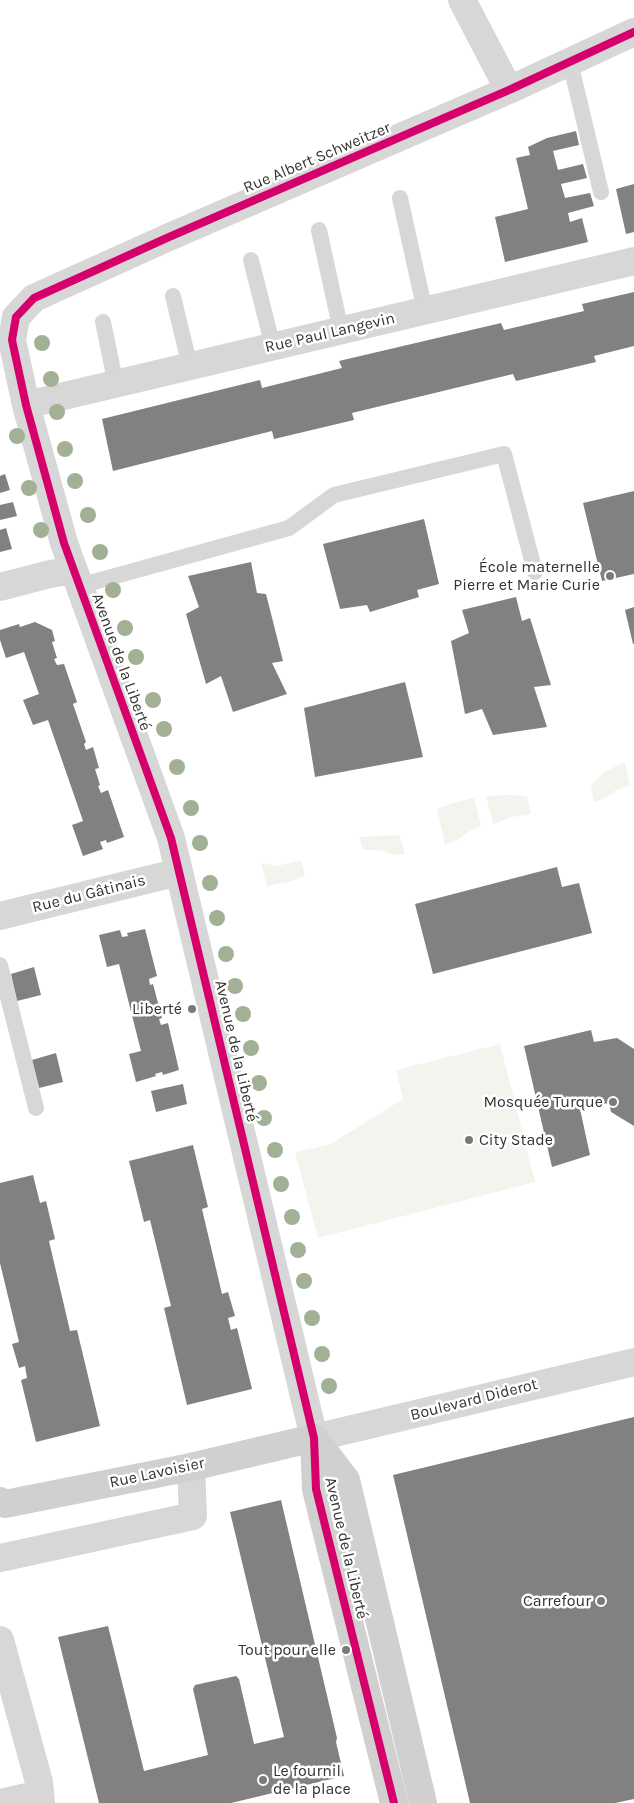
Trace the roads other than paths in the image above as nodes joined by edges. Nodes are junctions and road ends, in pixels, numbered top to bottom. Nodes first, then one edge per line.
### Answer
1 (462, 0) edge
2 (634, 32) edge
3 (570, 62) junction
4 (509, 90) junction
5 (601, 192) dead end
6 (400, 198) dead end
7 (319, 230) dead end
8 (251, 260) dead end
9 (634, 261) edge
10 (173, 296) dead end
11 (425, 311) junction
12 (16, 317) joint
13 (103, 322) dead end
14 (341, 331) junction
15 (273, 347) junction
16 (190, 367) junction
17 (116, 384) junction
18 (26, 405) junction
19 (535, 572) dead end
20 (76, 578) junction
21 (0, 587) edge
22 (179, 872) junction
23 (0, 916) edge
24 (0, 965) edge
25 (36, 1108) dead end
26 (634, 1362) edge
27 (314, 1438) junction
28 (191, 1467) junction
29 (0, 1502) edge
30 (0, 1558) edge
31 (0, 1640) edge
32 (40, 1799) edge
33 (0, 1803) edge
34 (394, 1803) edge
35 (422, 1803) edge

1 - 4 street
2 - 3 street, Rue Albert Schweitzer
3 - 4 street, Rue Albert Schweitzer
3 - 5 lane
4 - 12 street, Rue Albert Schweitzer
6 - 11 lane
7 - 14 lane
8 - 15 lane
9 - 11 street, Rue Paul Langevin
10 - 16 lane
11 - 14 street, Rue Paul Langevin
12 - 18 street, Avenue de la Liberté
13 - 17 lane
14 - 15 street, Rue Paul Langevin
15 - 16 street, Rue Paul Langevin
16 - 17 street, Rue Paul Langevin
17 - 18 street, Rue Paul Langevin
18 - 20 street, Avenue de la Liberté
19 - 20 lane
20 - 21 street
20 - 22 street, Avenue de la Liberté
22 - 23 street, Rue du Gâtinais
22 - 27 street, Avenue de la Liberté
24 - 25 lane
26 - 27 street, Boulevard Diderot
27 - 28 street, Rue Lavoisier
27 - 34 street, Avenue de la Liberté
27 - 35 street, Avenue de la Liberté
28 - 29 street, Rue Lavoisier
28 - 30 street
31 - 32 street
32 - 33 street

